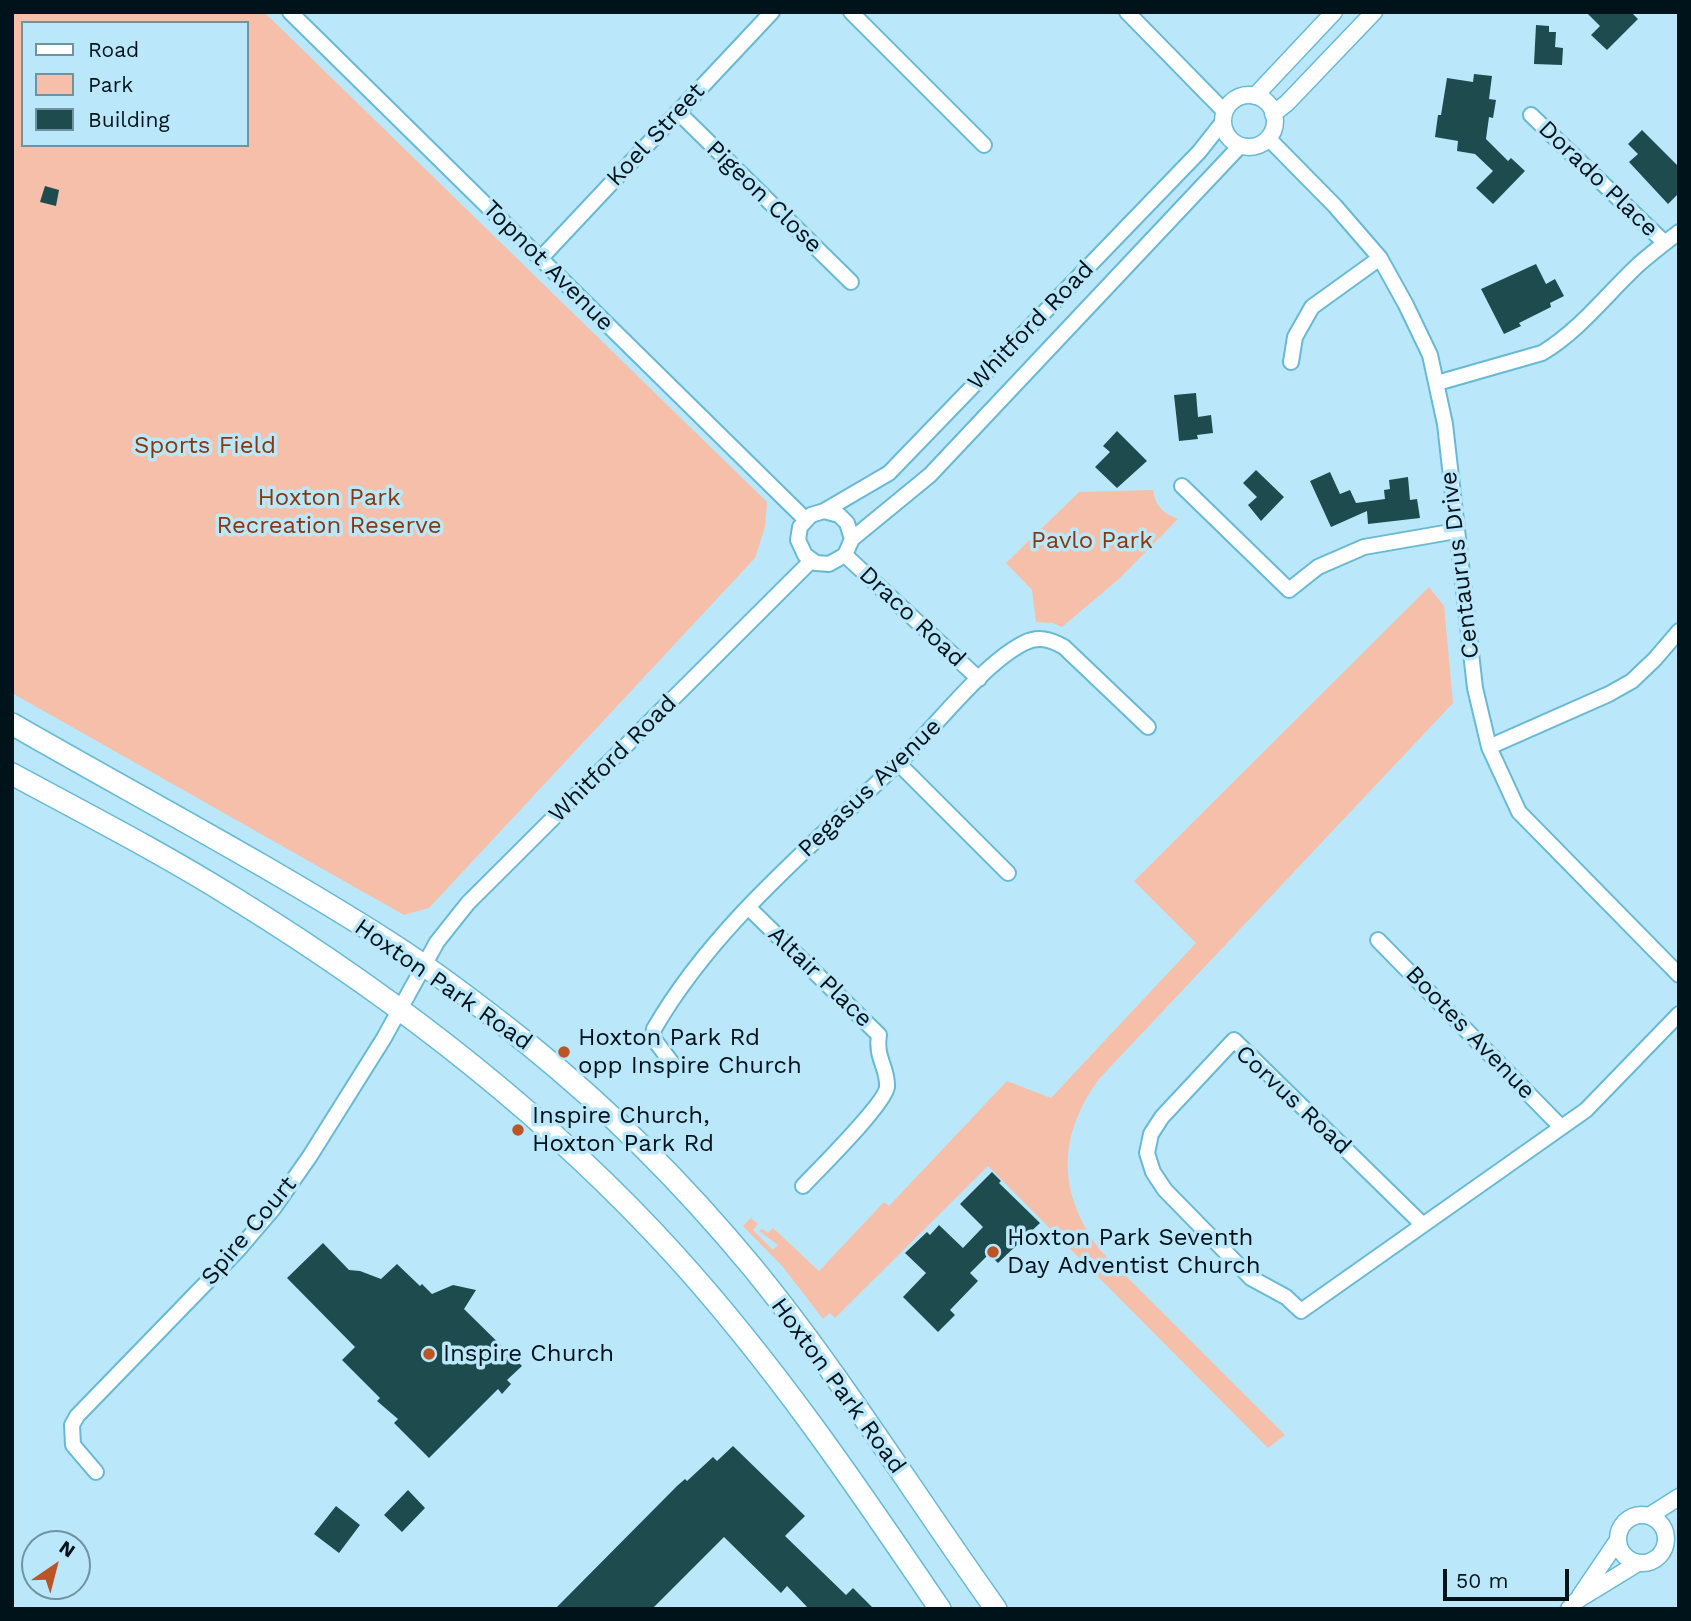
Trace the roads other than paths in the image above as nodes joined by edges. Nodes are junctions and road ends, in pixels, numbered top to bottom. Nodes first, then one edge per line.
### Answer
1 (290, 12) edge
2 (772, 12) edge
3 (851, 12) edge
4 (1127, 12) edge
5 (1334, 12) edge
6 (1374, 12) edge
7 (1255, 96) junction
8 (678, 112) junction
9 (1273, 114) junction
10 (1531, 115) dead end
11 (1224, 117) junction
12 (1269, 139) junction
13 (984, 145) dead end
14 (1240, 146) junction
15 (1679, 232) edge
16 (1665, 243) junction
17 (1380, 258) junction
18 (540, 259) junction
19 (851, 282) dead end
20 (1292, 362) dead end
21 (1437, 383) junction
22 (1182, 486) dead end
23 (824, 511) junction
24 (806, 520) junction
25 (1456, 531) junction
26 (852, 538) junction
27 (845, 555) junction
28 (812, 560) junction
29 (1679, 631) edge
30 (979, 678) junction
31 (12, 723) edge
32 (1148, 727) dead end
33 (1489, 747) junction
34 (898, 763) junction
35 (12, 774) edge
36 (1008, 873) dead end
37 (749, 908) junction
38 (1378, 940) dead end
39 (423, 965) junction
40 (1679, 975) edge
41 (399, 1009) junction
42 (1679, 1014) edge
43 (675, 1067) dead end
44 (1561, 1127) junction
45 (803, 1186) dead end
46 (1422, 1224) junction
47 (96, 1472) dead end
48 (1679, 1500) edge
49 (1649, 1516) junction
50 (1665, 1532) junction
51 (1618, 1540) junction
52 (1638, 1563) junction
53 (1572, 1605) edge
54 (940, 1609) edge
55 (996, 1609) edge

1 - 18 street, Topnot Avenue
2 - 8 street, Koel Street
3 - 13 street
4 - 11 street
5 - 7 street
6 - 9 street
7 - 9 street
7 - 11 street
8 - 18 street, Koel Street
8 - 19 street, Pigeon Close
9 - 12 street
10 - 16 street, Dorado Place
11 - 14 street
11 - 23 street, Whitford Road
12 - 14 street
12 - 17 street, Centaurus Drive
14 - 26 street, Whitford Road
15 - 16 street
16 - 21 street
17 - 20 street
17 - 21 street, Centaurus Drive
18 - 24 street, Topnot Avenue
21 - 25 street, Centaurus Drive
22 - 25 street
23 - 24 street
23 - 26 street
24 - 28 street
25 - 33 street, Centaurus Drive
26 - 27 street
27 - 28 street
27 - 30 street, Draco Road
28 - 39 street, Whitford Road
29 - 33 street
30 - 32 street, Pegasus Avenue
30 - 34 street, Pegasus Avenue
31 - 39 main road, Hoxton Park Road
33 - 40 street, Centaurus Drive
34 - 36 street
34 - 37 street, Pegasus Avenue
35 - 41 main road, Hoxton Park Road
37 - 43 street, Pegasus Avenue
37 - 45 street, Altair Place
38 - 44 street, Bootes Avenue
39 - 41 street, Spire Court
39 - 55 main road, Hoxton Park Road
41 - 47 street, Spire Court
41 - 54 main road, Hoxton Park Road
42 - 44 street, Corvus Road
44 - 46 street, Corvus Road
46 - 46 street, Corvus Road
48 - 49 street
48 - 50 street
49 - 50 street
49 - 51 street
50 - 52 street
51 - 52 street
51 - 53 street
52 - 53 street

